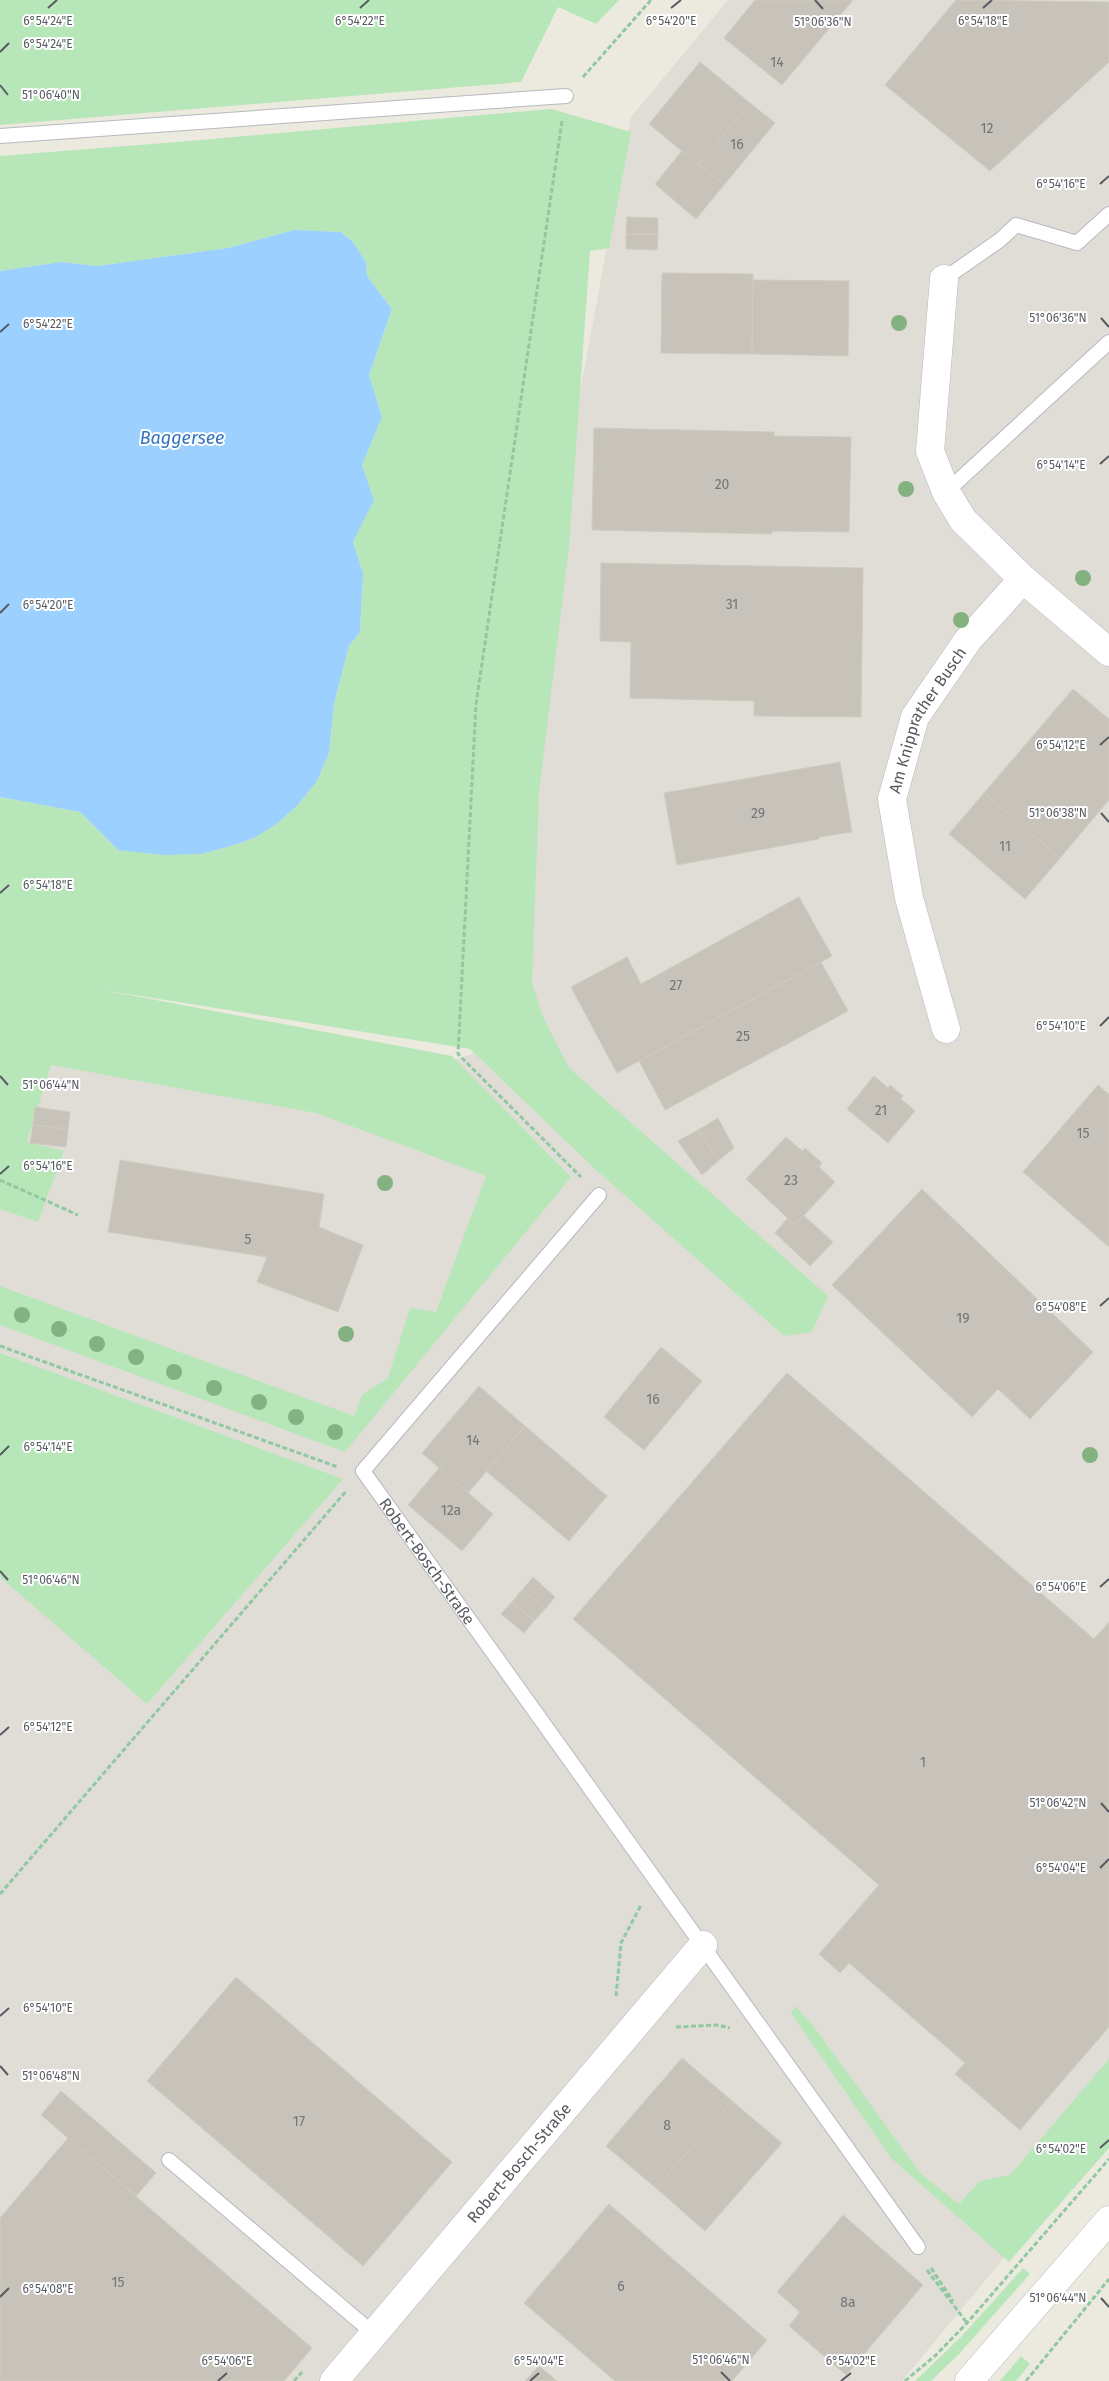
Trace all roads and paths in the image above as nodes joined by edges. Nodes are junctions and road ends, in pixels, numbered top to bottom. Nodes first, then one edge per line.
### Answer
1 (651, 0) edge
2 (566, 96) junction
3 (0, 136) edge
4 (1109, 214) edge
5 (944, 280) joint
6 (1109, 342) edge
7 (946, 492) junction
8 (1023, 579) junction
9 (1109, 652) edge
10 (946, 1029) dead end
11 (0, 1180) edge
12 (599, 1196) joint
13 (78, 1215) dead end
14 (0, 1346) edge
15 (363, 1471) junction
16 (655, 1878) junction
17 (0, 1894) edge
18 (703, 1944) junction
19 (615, 2004) dead end
20 (673, 2027) dead end
21 (736, 2030) dead end
22 (1109, 2159) edge
23 (170, 2160) dead end
24 (1109, 2220) edge
25 (918, 2247) joint
26 (926, 2269) dead end
27 (1109, 2279) edge
28 (967, 2323) junction
29 (374, 2334) junction
30 (307, 2366) dead end
31 (294, 2381) edge
32 (334, 2381) edge
33 (905, 2381) edge
34 (969, 2381) edge
35 (1026, 2381) edge

1 - 2 path
2 - 3 lane
2 - 12 path
4 - 5 lane
5 - 7 street
6 - 7 lane
7 - 8 street
8 - 9 street
8 - 10 street, Am Knipprather Busch
11 - 13 path
12 - 15 lane
14 - 15 path
15 - 16 lane, Robert-Bosch-Straße
15 - 17 path
16 - 18 lane, Robert-Bosch-Straße
16 - 19 path
18 - 25 lane, Robert-Bosch-Straße
18 - 29 street, Robert-Bosch-Straße
20 - 21 path
22 - 28 path
23 - 29 lane
24 - 34 street
25 - 28 path
26 - 28 path
27 - 35 path
28 - 33 path
29 - 32 street, Robert-Bosch-Straße
30 - 31 path

